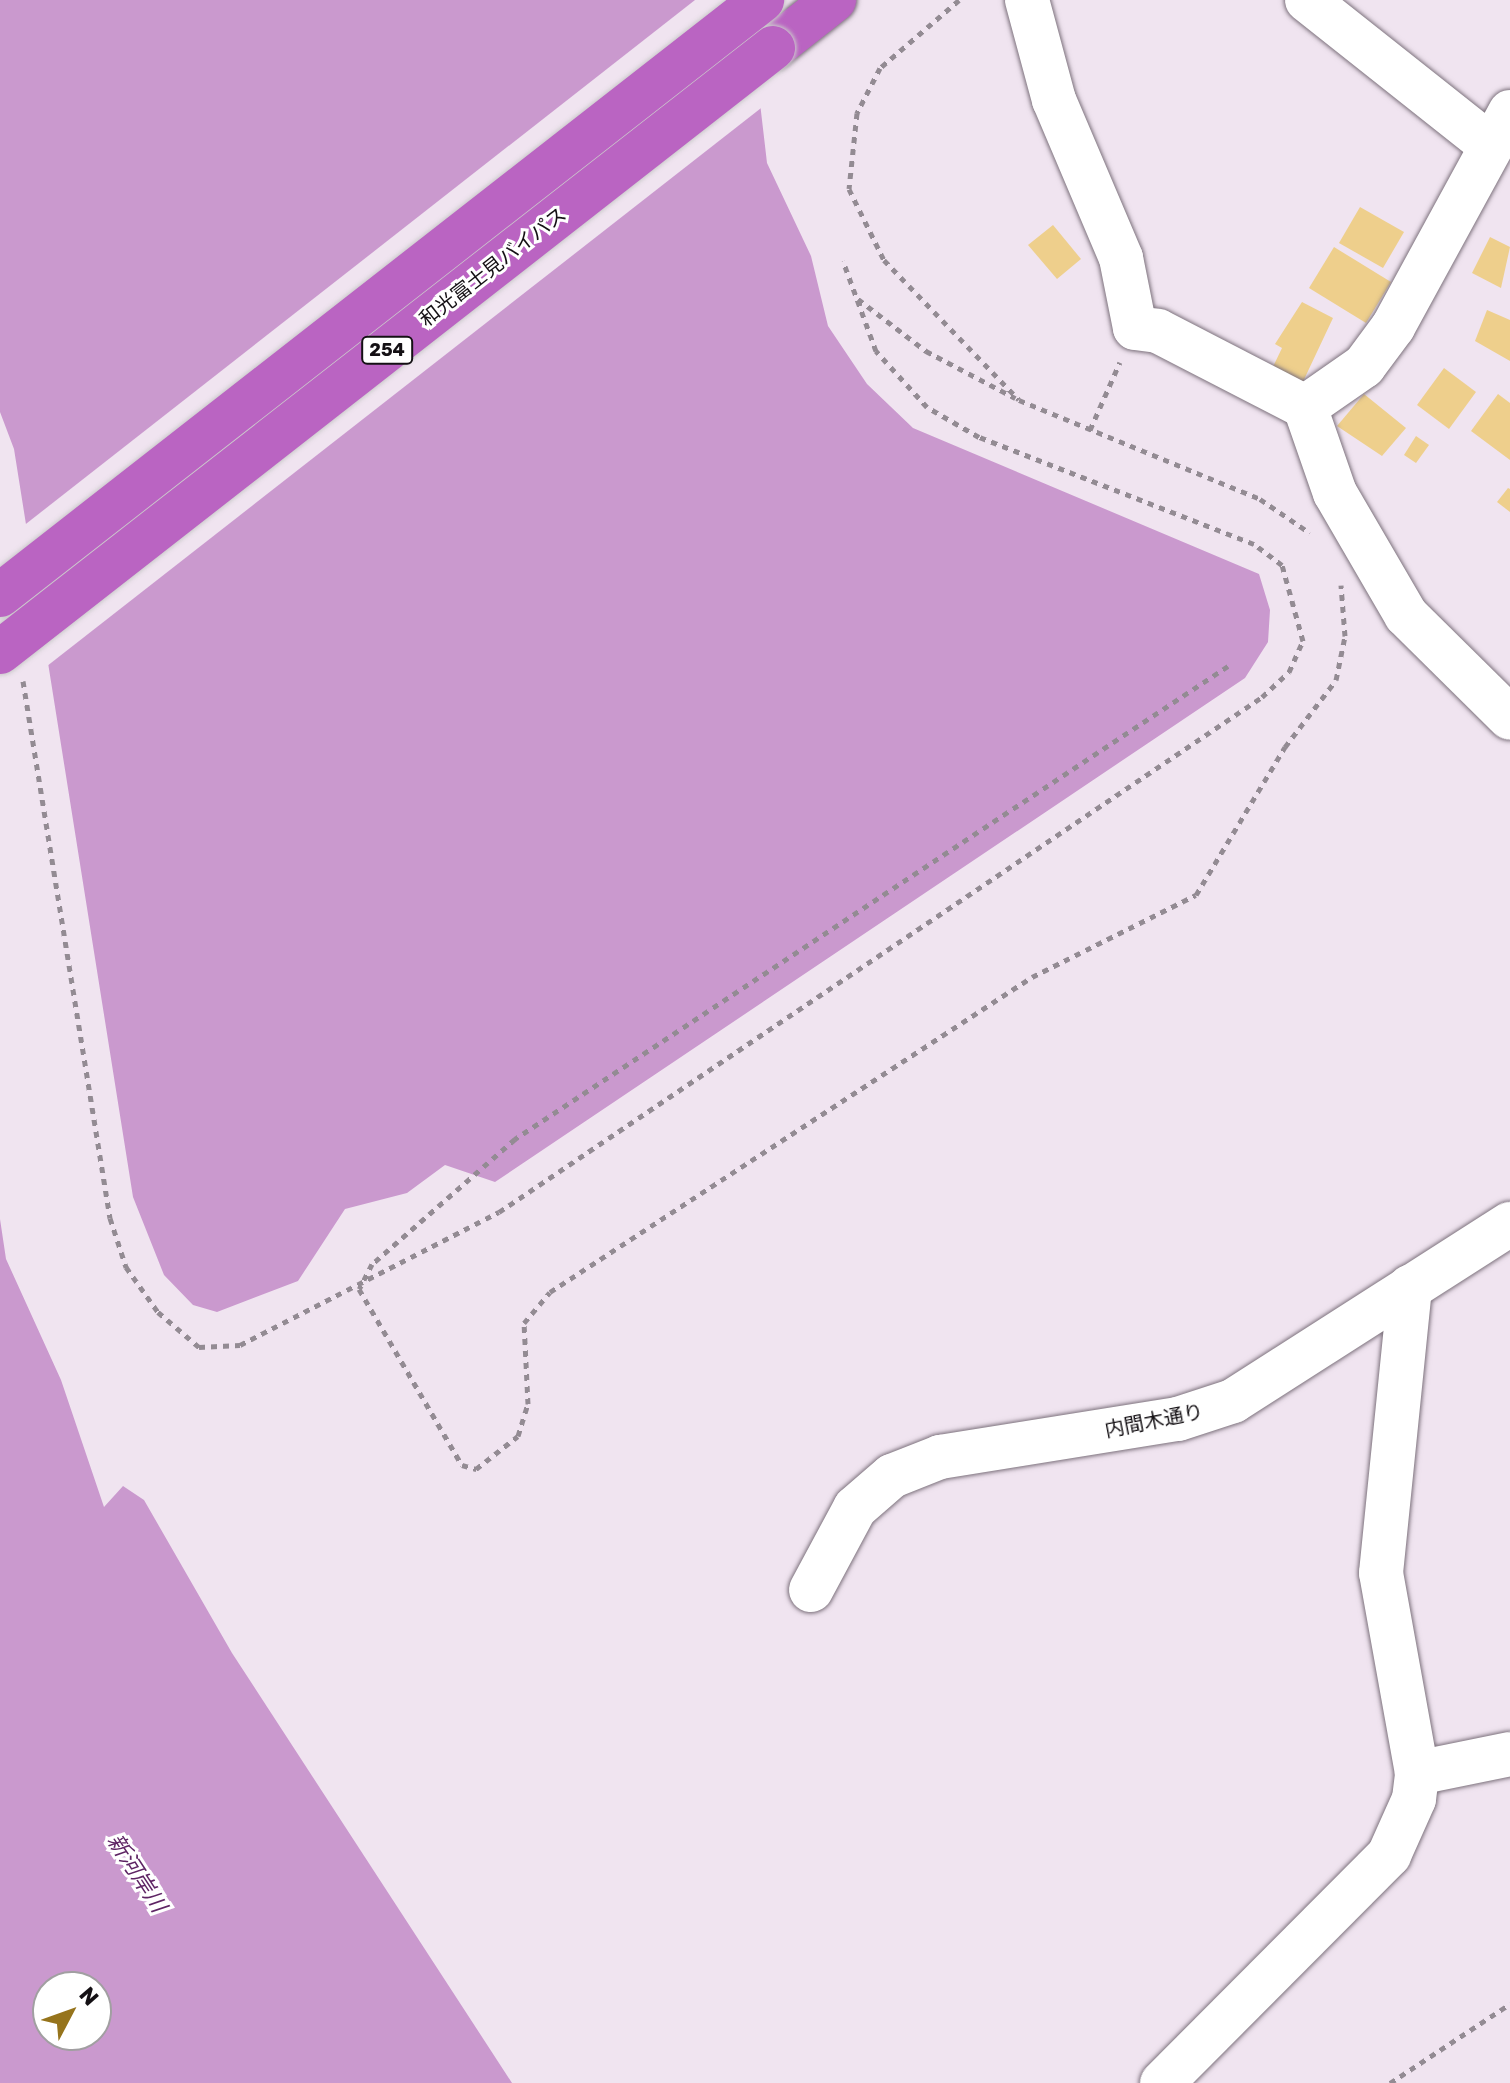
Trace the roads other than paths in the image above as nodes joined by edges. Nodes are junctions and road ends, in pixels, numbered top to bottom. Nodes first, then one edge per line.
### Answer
1 (762, 0) edge
2 (834, 0) edge
3 (1027, 0) edge
4 (1307, 0) edge
5 (1500, 129) edge
6 (1305, 407) junction
7 (0, 595) edge
8 (10, 660) edge
9 (1510, 718) edge
10 (1510, 1224) edge
11 (1410, 1286) junction
12 (811, 1590) dead end
13 (1510, 1754) edge
14 (1417, 1773) junction
15 (1162, 2083) edge

1 - 7 highway, 254, bridge
2 - 8 highway, 和光富士見バイパス / 254, bridge
3 - 6 street
4 - 5 street
5 - 6 street
6 - 9 street
10 - 11 street, 内間木通り
11 - 12 street, 内間木通り
11 - 14 street
13 - 14 street
14 - 15 street

